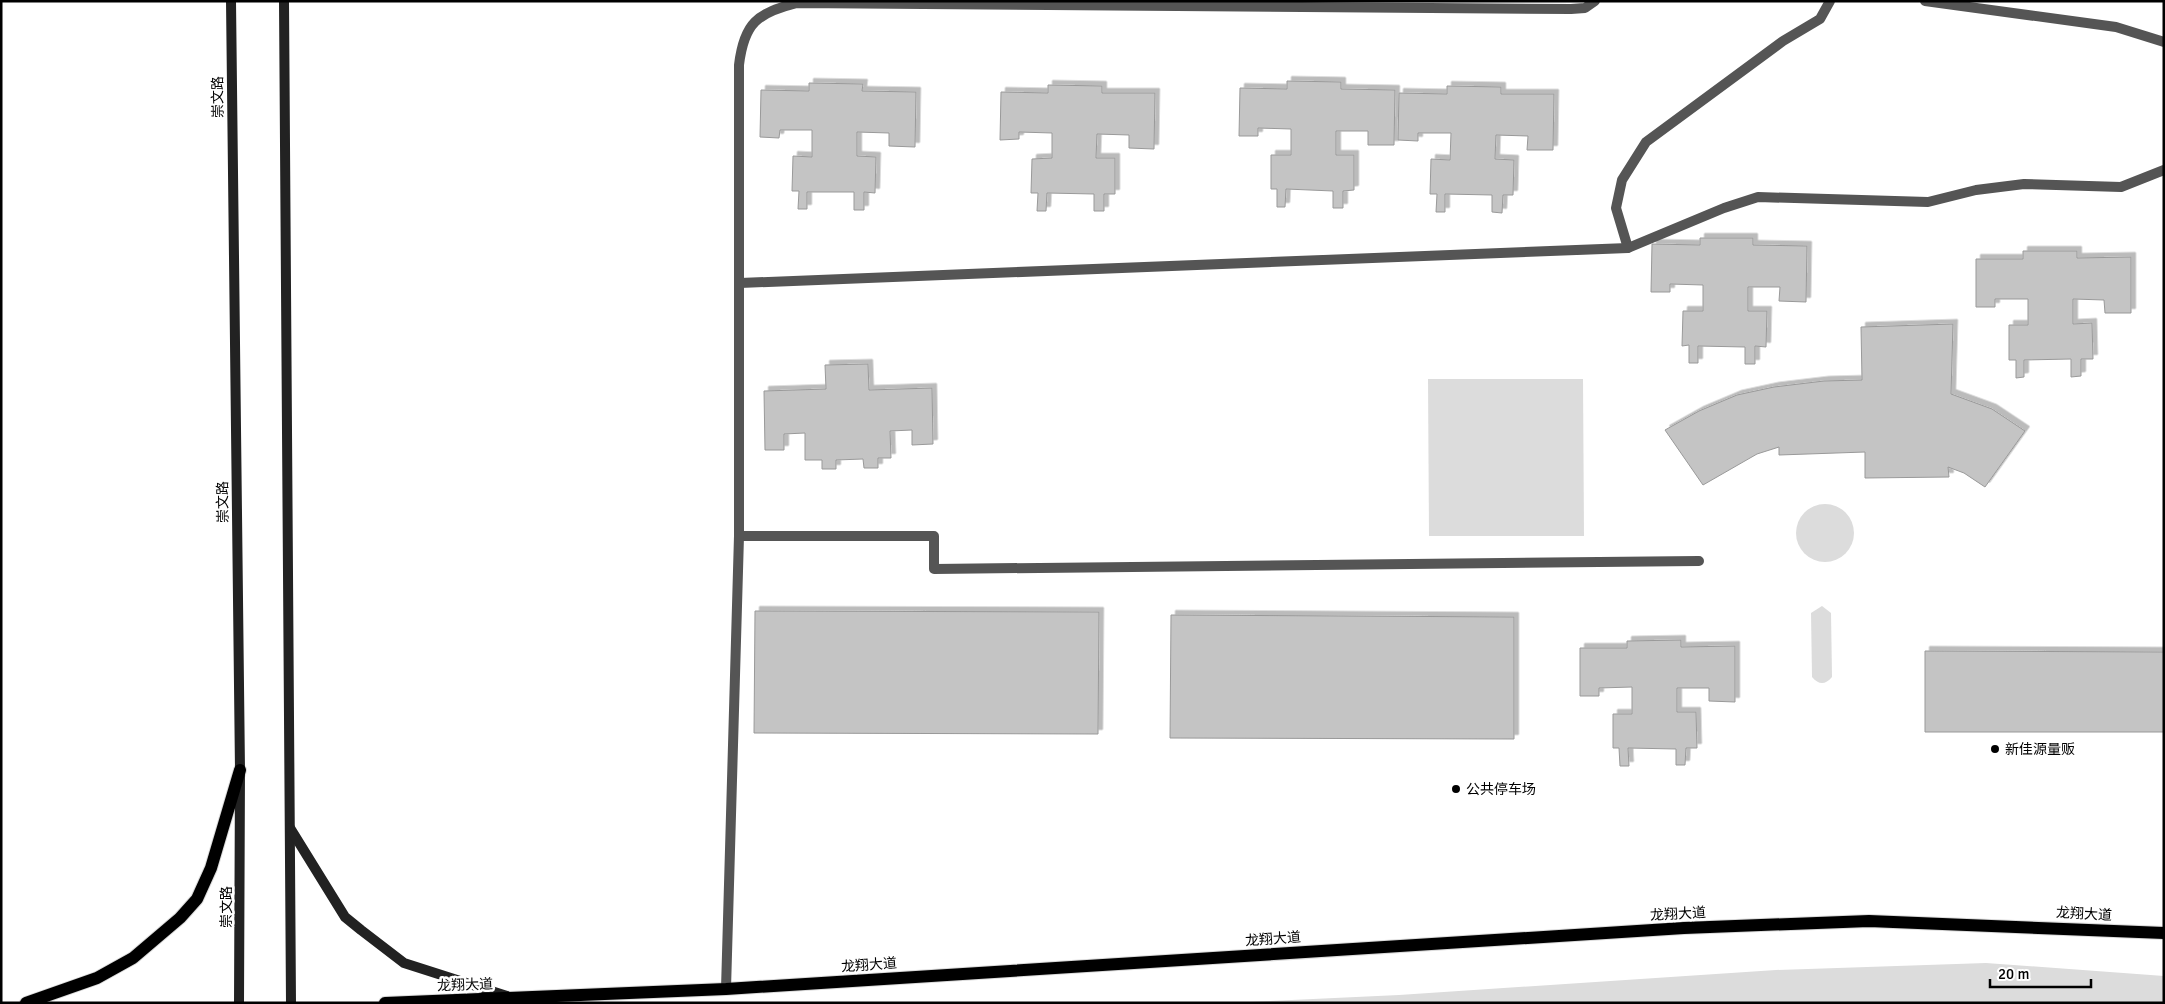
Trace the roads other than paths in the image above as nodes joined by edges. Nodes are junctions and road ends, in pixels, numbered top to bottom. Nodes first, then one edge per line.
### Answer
1 (231, 1) edge
2 (284, 1) edge
3 (1595, 1) edge
4 (1830, 1) edge
5 (1924, 1) edge
6 (2164, 42) edge
7 (2164, 170) edge
8 (1628, 248) junction
9 (740, 283) junction
10 (739, 536) junction
11 (1699, 561) dead end
12 (240, 770) junction
13 (289, 827) junction
14 (2164, 933) edge
15 (726, 989) junction
16 (513, 998) junction
17 (26, 1003) edge
18 (239, 1003) edge
19 (291, 1003) edge
20 (385, 1003) edge

1 - 12 main road, 崇文路
2 - 13 main road
3 - 9 lane
4 - 8 lane
5 - 6 lane
7 - 8 lane
8 - 9 lane
9 - 10 lane
10 - 11 lane
10 - 15 lane
12 - 17 main road
12 - 18 main road, 崇文路
13 - 16 main road
13 - 19 main road
14 - 15 main road, 龙翔大道
15 - 16 main road, 龙翔大道
16 - 20 main road, 龙翔大道

